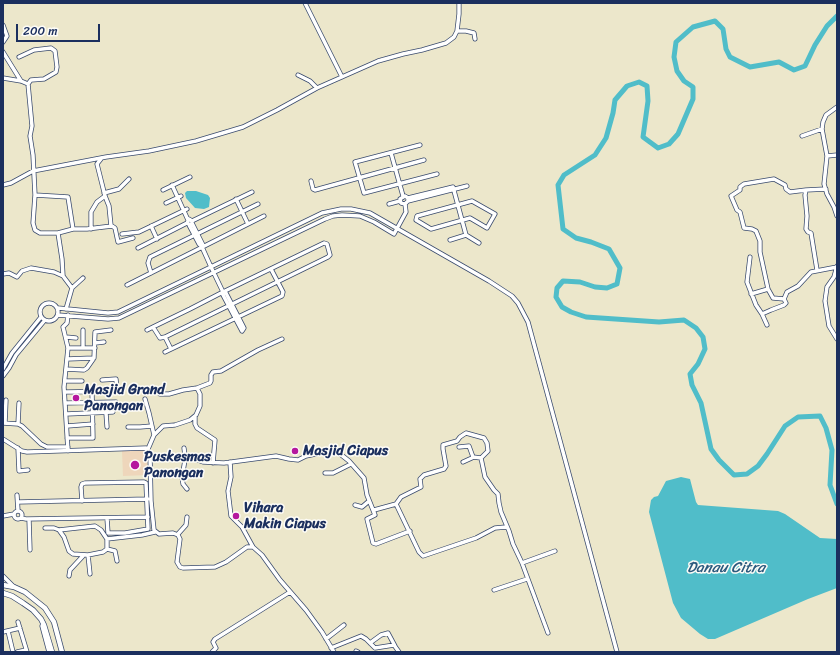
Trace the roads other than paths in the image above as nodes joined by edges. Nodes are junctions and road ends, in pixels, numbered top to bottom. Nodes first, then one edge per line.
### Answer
1 (305, 3) edge
2 (459, 3) edge
3 (3, 25) edge
4 (457, 31) junction
5 (475, 39) dead end
6 (3, 42) edge
7 (3, 52) edge
8 (19, 57) dead end
9 (298, 75) dead end
10 (342, 77) junction
11 (3, 78) edge
12 (21, 81) junction
13 (28, 84) junction
14 (317, 88) junction
15 (837, 107) edge
16 (822, 129) junction
17 (802, 136) dead end
18 (420, 145) dead end
19 (391, 153) junction
20 (837, 155) edge
21 (827, 156) junction
22 (101, 159) junction
23 (424, 160) dead end
24 (395, 168) junction
25 (33, 171) junction
26 (437, 174) dead end
27 (190, 177) dead end
28 (360, 178) junction
29 (129, 179) dead end
30 (311, 181) dead end
31 (400, 184) junction
32 (3, 185) edge
33 (172, 185) junction
34 (467, 186) dead end
35 (454, 189) junction
36 (826, 189) junction
37 (163, 190) dead end
38 (806, 190) junction
39 (252, 192) dead end
40 (35, 195) junction
41 (104, 195) junction
42 (403, 196) junction
43 (179, 197) junction
44 (236, 199) junction
45 (400, 201) junction
46 (407, 201) junction
47 (166, 204) dead end
48 (258, 204) dead end
49 (389, 204) dead end
50 (458, 205) junction
51 (185, 209) junction
52 (242, 212) junction
53 (264, 216) dead end
54 (837, 216) edge
55 (462, 220) junction
56 (190, 222) junction
57 (248, 224) junction
58 (111, 226) junction
59 (151, 226) junction
60 (91, 228) junction
61 (397, 228) junction
62 (73, 229) junction
63 (58, 233) junction
64 (122, 234) dead end
65 (196, 235) junction
66 (466, 235) junction
67 (133, 238) dead end
68 (157, 239) junction
69 (450, 240) dead end
70 (479, 243) dead end
71 (202, 247) junction
72 (138, 248) dead end
73 (750, 257) dead end
74 (837, 266) edge
75 (211, 267) junction
76 (271, 269) junction
77 (817, 270) junction
78 (214, 272) junction
79 (151, 273) junction
80 (3, 274) edge
81 (63, 276) junction
82 (836, 277) edge
83 (83, 278) dead end
84 (278, 282) junction
85 (127, 284) dead end
86 (72, 288) junction
87 (768, 289) junction
88 (223, 292) junction
89 (751, 294) junction
90 (784, 299) junction
91 (230, 305) junction
92 (58, 308) junction
93 (66, 309) junction
94 (762, 314) junction
95 (58, 315) junction
96 (68, 315) junction
97 (41, 317) junction
98 (236, 318) junction
99 (45, 320) junction
100 (767, 325) dead end
101 (153, 327) junction
102 (83, 330) dead end
103 (111, 330) dead end
104 (147, 330) dead end
105 (240, 332) dead end
106 (66, 337) junction
107 (165, 337) junction
108 (76, 338) dead end
109 (837, 338) edge
110 (282, 339) dead end
111 (104, 342) dead end
112 (95, 343) junction
113 (68, 348) junction
114 (83, 348) junction
115 (95, 348) junction
116 (171, 349) junction
117 (166, 352) dead end
118 (14, 354) junction
119 (94, 358) junction
120 (67, 359) junction
121 (3, 369) edge
122 (66, 369) junction
123 (3, 376) edge
124 (102, 380) dead end
125 (65, 381) junction
126 (82, 381) dead end
127 (197, 388) junction
128 (117, 390) junction
129 (92, 391) junction
130 (122, 391) dead end
131 (65, 392) junction
132 (160, 394) dead end
133 (145, 399) dead end
134 (6, 400) dead end
135 (92, 402) junction
136 (116, 402) dead end
137 (66, 403) junction
138 (19, 404) dead end
139 (113, 412) dead end
140 (93, 413) junction
141 (106, 413) junction
142 (66, 414) junction
143 (195, 416) junction
144 (4, 423) edge
145 (18, 424) junction
146 (93, 424) junction
147 (67, 426) junction
148 (152, 426) junction
149 (107, 427) dead end
150 (128, 427) dead end
151 (154, 435) junction
152 (67, 438) junction
153 (3, 439) edge
154 (459, 446) dead end
155 (18, 448) junction
156 (184, 448) dead end
157 (68, 449) junction
158 (148, 449) junction
159 (328, 452) junction
160 (150, 456) junction
161 (187, 456) junction
162 (329, 457) dead end
163 (474, 458) junction
164 (481, 458) junction
165 (230, 462) junction
166 (463, 462) dead end
167 (213, 463) junction
168 (351, 464) junction
169 (28, 470) dead end
170 (325, 473) dead end
171 (187, 489) dead end
172 (17, 495) dead end
173 (148, 499) junction
174 (82, 501) junction
175 (18, 502) junction
176 (369, 502) junction
177 (396, 504) junction
178 (355, 505) dead end
179 (374, 510) junction
180 (18, 511) junction
181 (14, 514) junction
182 (3, 516) edge
183 (148, 517) junction
184 (187, 517) dead end
185 (21, 518) junction
186 (106, 518) junction
187 (29, 519) junction
188 (506, 527) junction
189 (45, 528) dead end
190 (59, 530) junction
191 (410, 531) junction
192 (155, 532) junction
193 (178, 534) junction
194 (107, 539) junction
195 (253, 547) junction
196 (108, 549) junction
197 (30, 550) dead end
198 (555, 551) dead end
199 (88, 555) junction
200 (83, 556) junction
201 (117, 561) dead end
202 (522, 563) junction
203 (90, 574) dead end
204 (3, 576) edge
205 (69, 576) dead end
206 (527, 579) junction
207 (3, 586) edge
208 (12, 587) junction
209 (494, 590) dead end
210 (290, 592) junction
211 (5, 593) edge
212 (18, 622) dead end
213 (344, 625) dead end
214 (20, 628) junction
215 (8, 631) junction
216 (3, 632) edge
217 (548, 633) dead end
218 (326, 639) junction
219 (370, 643) junction
220 (395, 646) junction
221 (50, 650) edge
222 (332, 650) edge
223 (26, 651) edge
224 (13, 652) edge
225 (17, 652) edge
226 (62, 652) edge
227 (212, 652) edge
228 (399, 652) edge
229 (618, 652) edge

1 - 10 street
2 - 4 street
3 - 6 street
4 - 5 street
4 - 10 street
7 - 12 street
8 - 13 street
9 - 14 street
10 - 14 street
11 - 12 street
12 - 13 street
13 - 25 street
14 - 22 street
15 - 16 street
16 - 17 street
16 - 21 street
18 - 19 street
19 - 24 street
19 - 28 street
20 - 21 street
21 - 36 street
22 - 25 street
22 - 41 street
23 - 24 street
24 - 28 street
24 - 31 street
25 - 32 street
25 - 40 street
26 - 31 street
27 - 33 street
28 - 30 street
28 - 31 street
29 - 41 street
31 - 42 street
33 - 37 street
33 - 43 street
34 - 35 street
35 - 46 street
35 - 50 street
36 - 38 street
36 - 54 street
38 - 77 street
38 - 87 street
39 - 44 street
40 - 62 street
40 - 63 street
41 - 58 street
41 - 60 street
42 - 45 street
42 - 46 street
43 - 47 street
43 - 51 street
44 - 52 street
44 - 56 street
45 - 46 street
45 - 49 street
46 - 61 street
48 - 52 street
50 - 55 street
50 - 55 street
50 - 55 street
51 - 56 street
51 - 59 street
52 - 57 street
52 - 65 street
53 - 57 street
55 - 66 street
56 - 65 street
56 - 68 street
57 - 71 street
58 - 60 street
58 - 67 street
59 - 64 street
59 - 68 street
60 - 62 street
61 - 75 street
61 - 78 street
61 - 229 street
62 - 63 street
63 - 81 street
65 - 71 street
65 - 79 street
66 - 69 street
66 - 70 street
68 - 72 street
71 - 75 street
71 - 79 street
73 - 89 street
74 - 77 street
74 - 82 street
75 - 78 street
75 - 93 street
76 - 84 street
76 - 84 street
76 - 88 street
77 - 90 street
78 - 88 street
78 - 96 street
79 - 85 street
80 - 81 street
81 - 86 street
82 - 109 street
83 - 86 street
84 - 91 street
84 - 98 street
86 - 93 street
87 - 89 street
87 - 90 street
88 - 91 street
88 - 101 street
89 - 94 street
90 - 94 street
91 - 98 street
91 - 107 street
92 - 93 street
92 - 95 street
92 - 97 street
94 - 100 street
95 - 96 street
95 - 99 street
96 - 106 street
97 - 99 street
97 - 118 street
98 - 105 street
98 - 116 street
99 - 118 street
101 - 104 street
101 - 107 street
102 - 114 street
103 - 112 street
106 - 108 street
106 - 113 street
107 - 116 street
110 - 127 street
111 - 112 street
112 - 115 street
113 - 114 street
113 - 120 street
114 - 115 street
115 - 119 street
116 - 117 street
118 - 121 street
118 - 123 street
119 - 120 street
119 - 122 street
120 - 122 street
122 - 125 street
124 - 128 street
125 - 126 street
125 - 131 street
127 - 132 street
127 - 143 street
128 - 129 street
128 - 130 street
129 - 131 street
129 - 135 street
131 - 137 street
133 - 148 street
134 - 144 street
135 - 136 street
135 - 137 street
135 - 140 street
137 - 142 street
138 - 145 street
139 - 141 street
140 - 141 street
140 - 142 street
140 - 146 street
141 - 149 street
142 - 147 street
143 - 151 street
143 - 167 street
144 - 145 street
145 - 157 street
146 - 147 street
146 - 152 street
147 - 152 street
148 - 150 street
148 - 151 street
151 - 158 street
152 - 157 street
153 - 155 street
154 - 163 street
155 - 157 street
155 - 169 street
156 - 161 street
157 - 158 street
158 - 160 street
159 - 162 street
159 - 165 street
159 - 168 street
160 - 161 street
160 - 192 street
161 - 167 street
161 - 171 street
163 - 164 street
163 - 166 street
164 - 177 street
164 - 188 street
165 - 167 street
165 - 195 street
168 - 170 street
168 - 176 street
172 - 175 street
173 - 174 street
173 - 174 street
173 - 183 street
174 - 175 street
175 - 180 street
176 - 178 street
176 - 179 street
177 - 179 street
177 - 191 street
179 - 191 street
180 - 181 street
180 - 185 street
181 - 182 street
181 - 185 street
183 - 186 street
183 - 186 street
184 - 193 street
185 - 187 street
186 - 187 street
187 - 197 street
188 - 191 street
188 - 202 street
189 - 190 street
190 - 194 street
190 - 200 street
192 - 193 street
192 - 194 street
193 - 195 street
194 - 196 street
195 - 210 street
196 - 199 street
196 - 201 street
198 - 202 street
199 - 200 street
199 - 203 street
200 - 205 street
202 - 206 street
204 - 207 street
204 - 208 street
206 - 209 street
206 - 217 street
207 - 208 main road
208 - 211 main road
208 - 226 main road
210 - 218 street
210 - 227 street
211 - 221 main road
212 - 214 street
213 - 218 street
214 - 215 street
214 - 223 street
215 - 216 street
215 - 224 street
218 - 222 street
219 - 220 street
219 - 220 street
219 - 222 street
220 - 228 street
223 - 225 street

